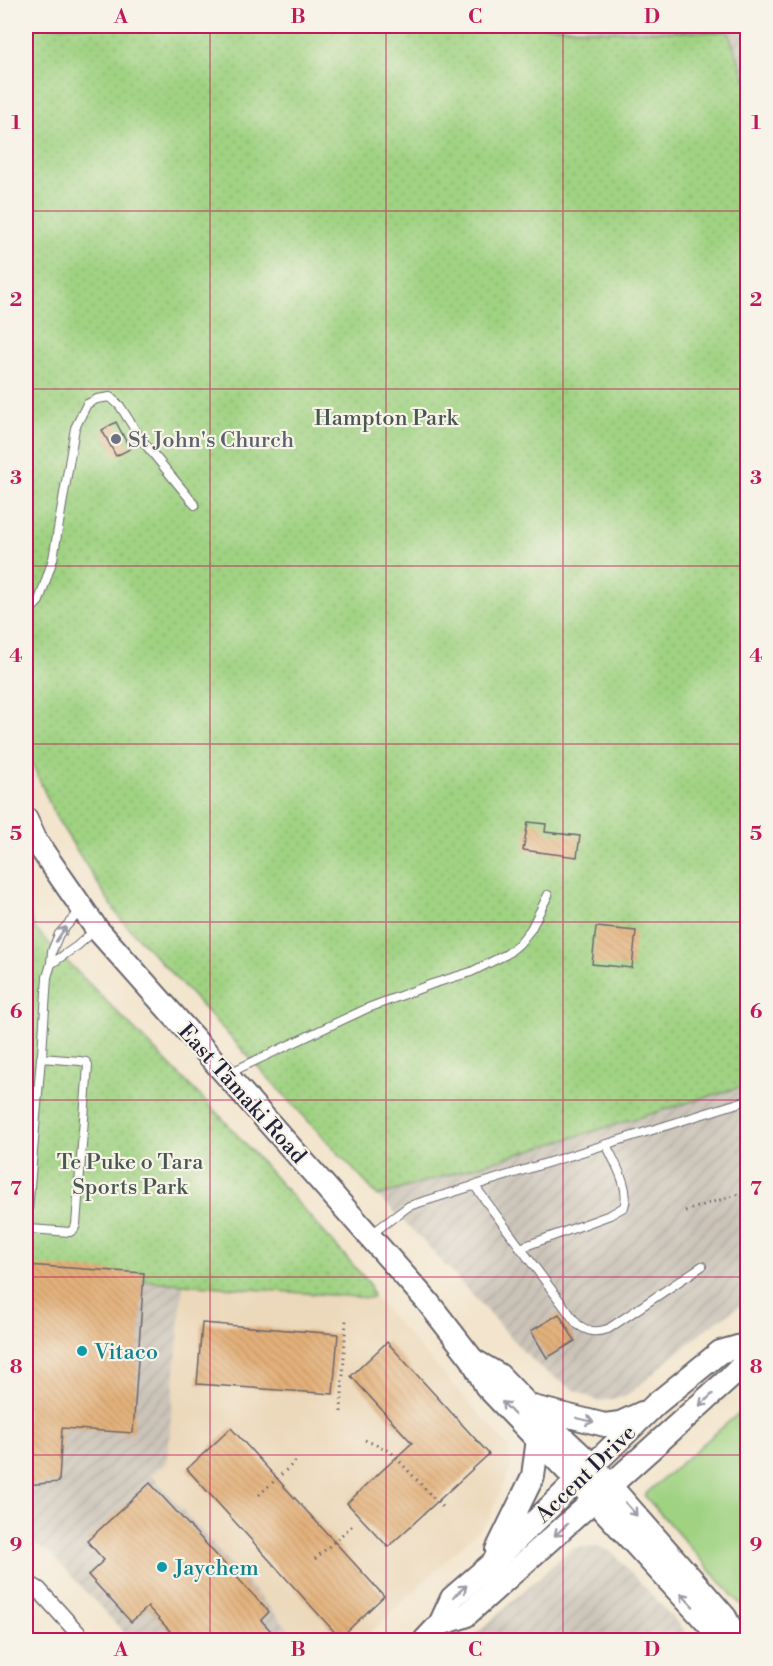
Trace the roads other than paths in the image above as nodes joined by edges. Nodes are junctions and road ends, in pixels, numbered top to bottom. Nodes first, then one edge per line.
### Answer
1 (195, 505) dead end
2 (26, 615) edge
3 (26, 819) edge
4 (548, 895) dead end
5 (82, 908) junction
6 (96, 928) junction
7 (51, 964) junction
8 (41, 1058) junction
9 (226, 1074) junction
10 (747, 1100) edge
11 (606, 1144) junction
12 (474, 1185) junction
13 (369, 1236) junction
14 (520, 1248) junction
15 (702, 1266) dead end
16 (747, 1344) edge
17 (472, 1359) junction
18 (747, 1359) edge
19 (656, 1404) junction
20 (528, 1406) junction
21 (538, 1439) junction
22 (585, 1473) junction
23 (602, 1493) junction
24 (490, 1565) junction
25 (26, 1582) edge
26 (440, 1624) junction
27 (84, 1641) edge
28 (424, 1641) edge
29 (729, 1641) edge
30 (737, 1641) edge

1 - 2 lane
3 - 5 main road, East Tāmaki Road
4 - 9 lane
5 - 6 main road, East Tāmaki Road
7 -> 5 lane
6 - 7 lane
6 - 9 main road, East Tāmaki Road
7 - 8 lane
8 - 8 lane
9 - 13 main road, East Tāmaki Road
10 - 11 lane
11 - 12 lane
11 - 14 lane
12 - 13 lane
12 - 14 lane
13 - 17 main road, East Tāmaki Road
14 - 15 lane
16 - 19 main road, Accent Drive
17 - 20 main road, East Tāmaki Road
21 -> 17 main road, East Tāmaki Road
18 -> 23 main road, Accent Drive
20 -> 19 main road
19 - 22 main road, Accent Drive
20 - 22 main road, East Tāmaki Road
21 - 22 main road, East Tāmaki Road
21 - 24 main road
22 - 23 main road, East Tāmaki Road
22 - 24 main road, Accent Drive
23 -> 26 main road, Accent Drive
29 -> 23 main road, East Tāmaki Road
23 -> 30 main road, East Tāmaki Road
26 -> 24 main road, Accent Drive
25 - 27 street
26 - 28 main road, Accent Drive

